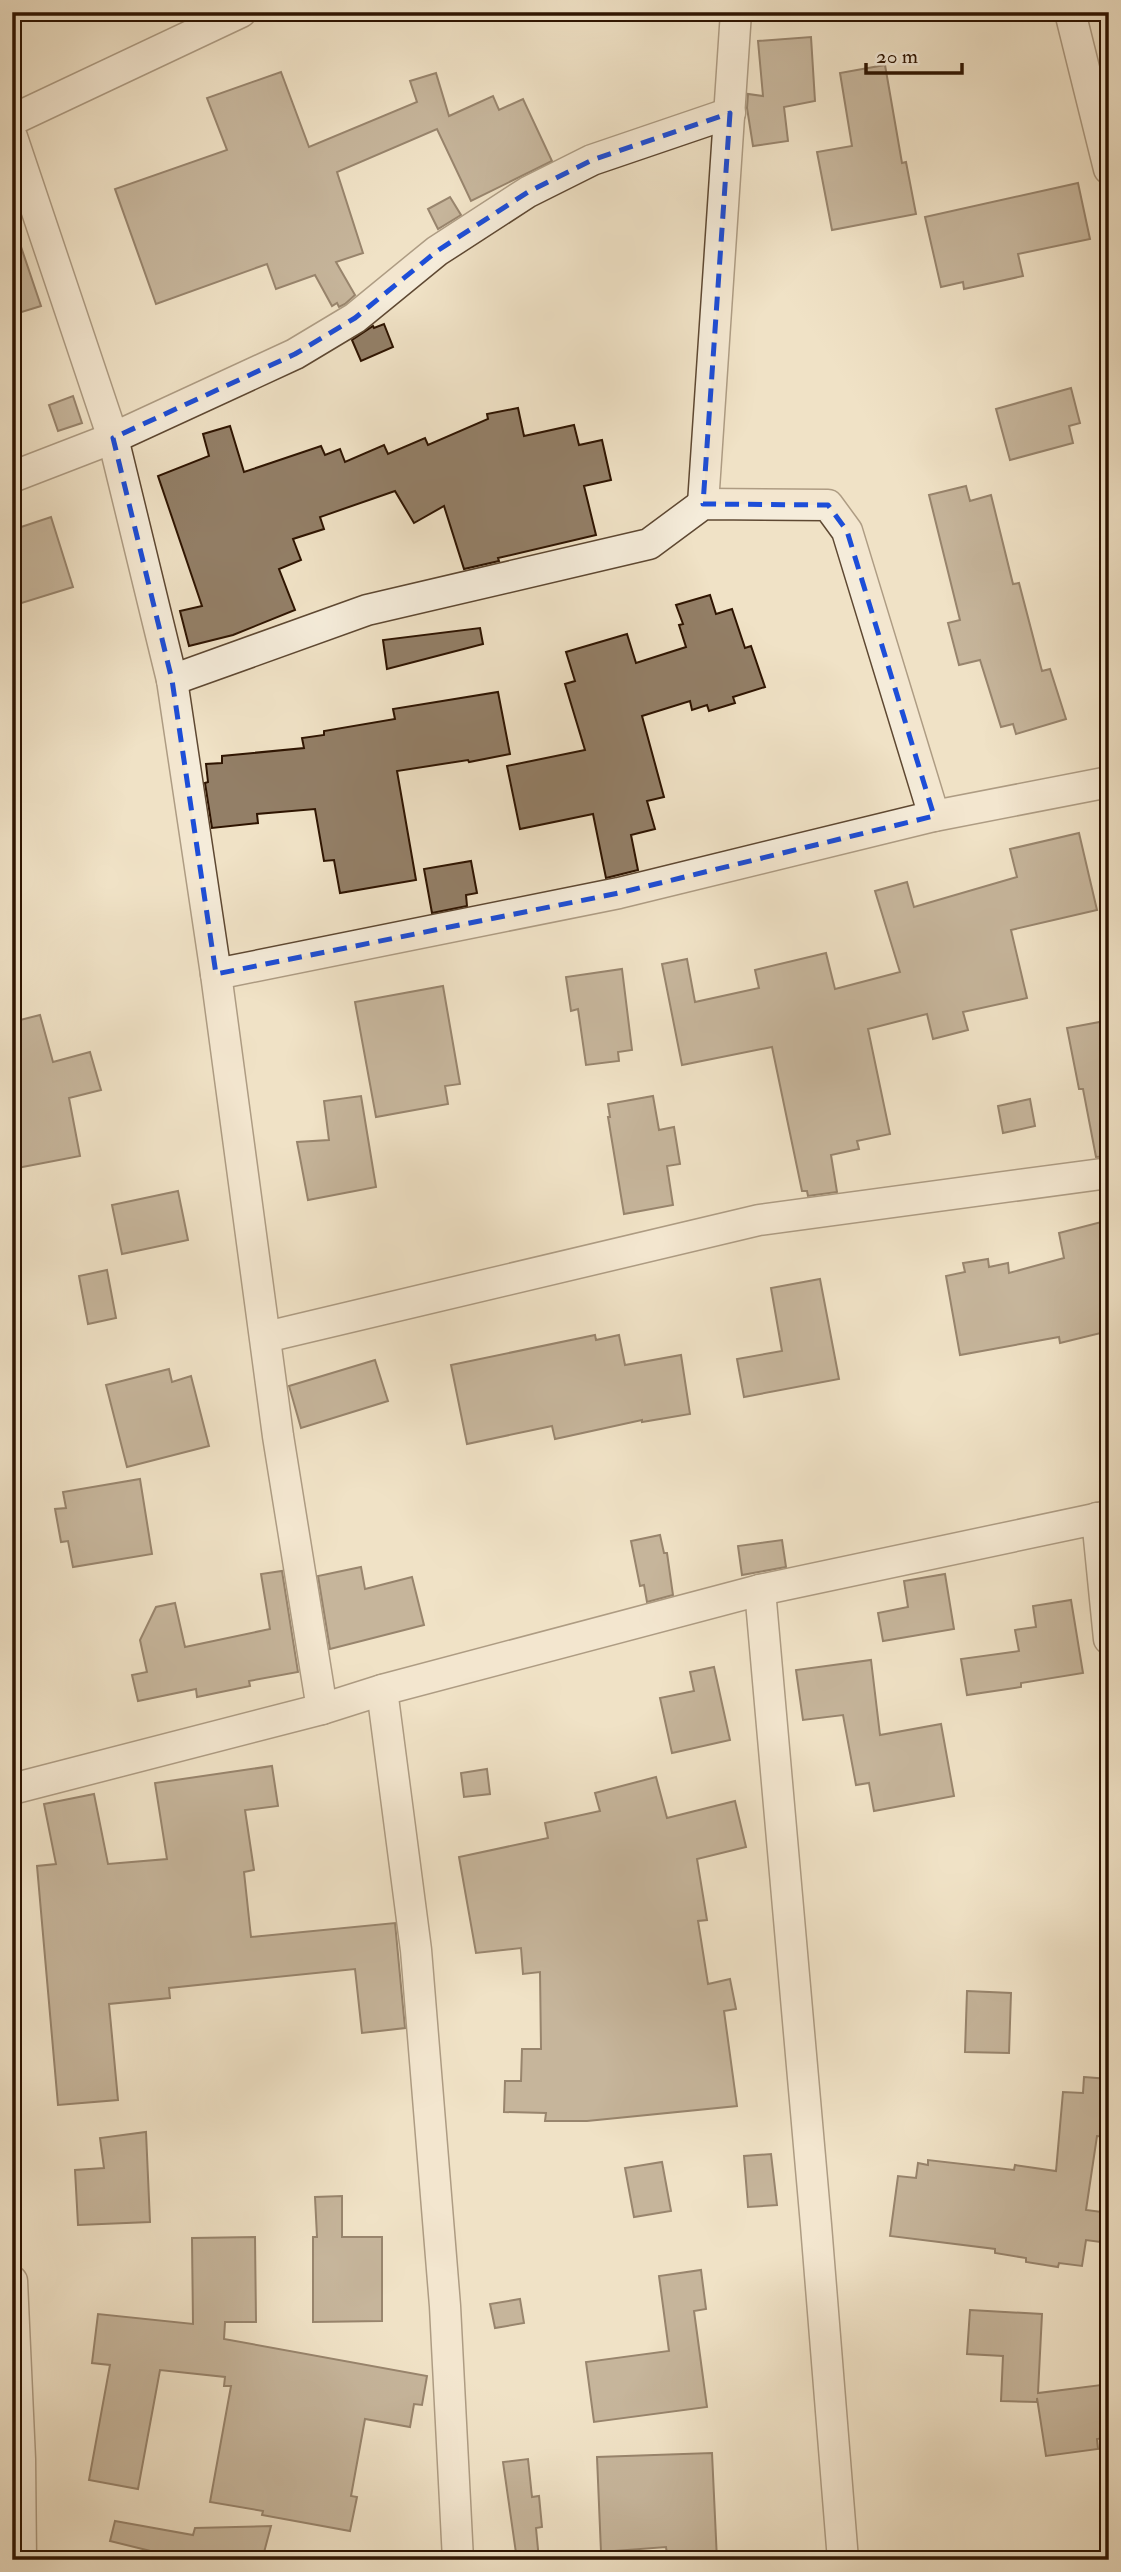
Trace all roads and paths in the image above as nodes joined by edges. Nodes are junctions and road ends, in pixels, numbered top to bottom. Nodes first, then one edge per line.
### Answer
1 (242, 12) edge
2 (736, 12) edge
3 (1070, 12) edge
4 (730, 113) junction
5 (12, 120) edge
6 (12, 137) edge
7 (1109, 169) edge
8 (113, 438) junction
9 (12, 477) edge
10 (704, 504) junction
11 (172, 680) junction
12 (1109, 782) edge
13 (934, 816) junction
14 (216, 974) junction
15 (1109, 1173) edge
16 (266, 1337) junction
17 (1103, 1517) edge
18 (760, 1590) junction
19 (1109, 1639) edge
20 (382, 1690) junction
21 (322, 1709) junction
22 (12, 1789) edge
23 (12, 2281) edge
24 (21, 2560) edge
25 (458, 2560) edge
26 (843, 2560) edge

1 - 5 street
2 - 4 street
3 - 7 street
4 - 8 street
4 - 10 street
6 - 8 street
8 - 9 street
8 - 11 street
10 - 11 street
10 - 13 street
11 - 14 street
12 - 13 street
13 - 14 street
14 - 16 street
15 - 16 street
16 - 21 street
17 - 18 street
17 - 19 street
18 - 20 street
18 - 26 street
20 - 21 street
20 - 25 street
21 - 22 street
23 - 24 street

